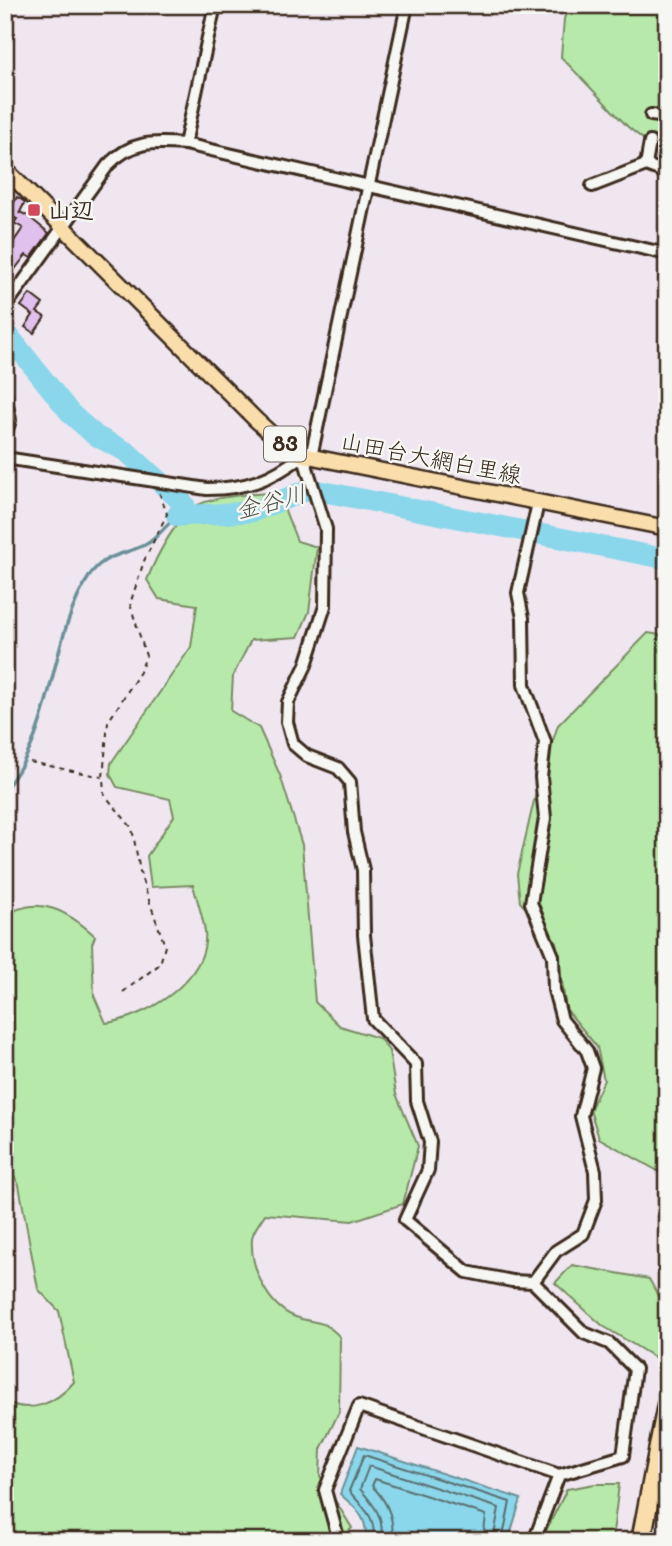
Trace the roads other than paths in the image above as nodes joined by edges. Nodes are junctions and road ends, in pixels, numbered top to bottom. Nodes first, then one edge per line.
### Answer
1 (215, 5) edge
2 (407, 5) edge
3 (651, 115) dead end
4 (667, 117) edge
5 (650, 142) dead end
6 (185, 144) junction
7 (646, 165) junction
8 (5, 169) edge
9 (667, 173) edge
10 (370, 185) junction
11 (592, 186) dead end
12 (64, 228) junction
13 (667, 254) edge
14 (5, 307) edge
15 (5, 394) edge
16 (5, 436) edge
17 (307, 456) junction
18 (5, 458) edge
19 (538, 503) junction
20 (667, 528) edge
21 (533, 1282) junction
22 (667, 1405) edge
23 (559, 1475) junction
24 (340, 1541) edge
25 (534, 1541) edge
26 (641, 1541) edge

1 - 6 street
2 - 10 street
3 - 4 street
5 - 7 street
6 - 10 street
6 - 12 street
7 - 9 street
7 - 11 street
8 - 12 main road, 山田台大網白里線 / 83
10 - 13 street
10 - 17 street
12 - 14 street
12 - 17 main road, 山田台大網白里線 / 83
15 - 16 street
17 - 18 street
17 - 19 main road, 山田台大網白里線 / 83
17 - 21 street
19 - 20 main road, 山田台大網白里線 / 83
19 - 21 street
21 - 23 street
22 - 26 highway
23 - 24 street
23 - 25 street

